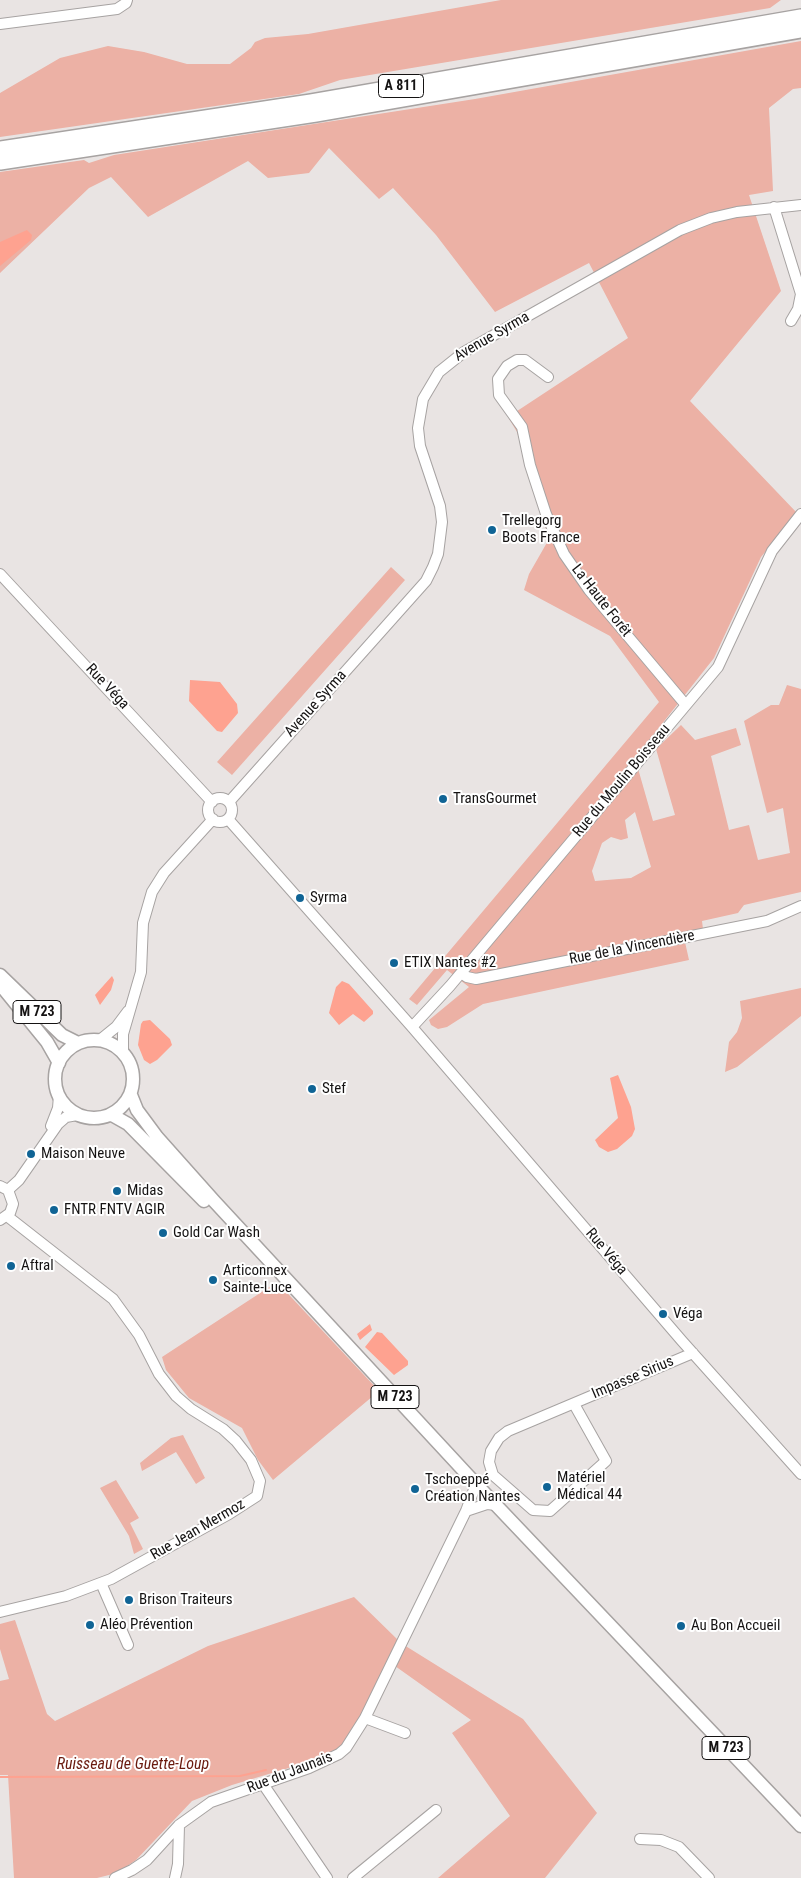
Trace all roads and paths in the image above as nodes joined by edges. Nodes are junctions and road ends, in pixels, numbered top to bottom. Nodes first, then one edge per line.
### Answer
1 (127, 0) edge
2 (801, 17) edge
3 (0, 24) edge
4 (801, 30) edge
5 (0, 149) edge
6 (0, 162) edge
7 (801, 205) edge
8 (774, 207) junction
9 (791, 321) dead end
10 (548, 377) dead end
11 (801, 514) edge
12 (0, 574) edge
13 (686, 704) junction
14 (212, 802) junction
15 (229, 802) junction
16 (213, 819) junction
17 (228, 819) junction
18 (801, 906) edge
19 (461, 973) junction
20 (0, 975) edge
21 (0, 984) edge
22 (133, 1004) junction
23 (410, 1025) junction
24 (100, 1040) junction
25 (78, 1043) junction
26 (122, 1051) junction
27 (58, 1063) junction
28 (131, 1095) junction
29 (59, 1096) junction
30 (77, 1115) junction
31 (112, 1115) junction
32 (45, 1138) junction
33 (4, 1188) edge
34 (4, 1218) edge
35 (314, 1309) junction
36 (693, 1353) junction
37 (574, 1404) junction
38 (801, 1474) edge
39 (476, 1484) junction
40 (496, 1505) junction
41 (466, 1511) junction
42 (101, 1583) junction
43 (0, 1612) edge
44 (128, 1645) dead end
45 (366, 1718) junction
46 (405, 1733) dead end
47 (263, 1784) junction
48 (436, 1810) dead end
49 (179, 1825) junction
50 (801, 1826) edge
51 (640, 1839) dead end
52 (115, 1878) edge
53 (175, 1878) edge
54 (327, 1878) edge
55 (353, 1878) edge
56 (709, 1878) edge

1 - 3 street
2 - 5 highway, A 811
4 - 6 highway, A 811
7 - 8 street, Avenue Syrma
8 - 9 street
8 - 15 street, Avenue Syrma
10 - 13 street, La Haute Forêt
11 - 13 street, Rue du Moulin Boisseau
12 - 14 street, Rue Véga
13 - 19 street, Rue du Moulin Boisseau
14 - 15 street
14 - 16 street
15 - 17 street
16 - 17 street
16 - 22 street
17 - 23 street, Rue Véga
18 - 19 street, Rue de la Vincendière
19 - 23 street, Rue du Moulin Boisseau
20 - 25 main road, M 723
21 - 27 main road, M 723
22 - 24 street
22 - 26 street
23 - 36 street, Rue Véga
24 - 25 main road
24 - 26 main road
25 - 27 main road
26 - 28 main road
27 - 29 main road
28 - 31 main road
28 - 35 main road, M 723
29 - 30 main road
29 - 32 street
30 - 31 main road
30 - 32 street
31 - 35 main road, M 723
32 - 33 street
33 - 34 street
34 - 42 street, Rue Jean Mermoz
35 - 39 main road, M 723
36 - 37 street, Impasse Sirius
36 - 38 street, Rue Véga
37 - 37 street, Impasse Sirius
39 - 40 main road, M 723
39 - 41 street, Rue du Jaunais
40 - 41 street
40 - 50 main road, M 723
41 - 45 street, Rue du Jaunais
42 - 43 street, Rue Jean Mermoz
42 - 44 street
45 - 46 street
45 - 47 street, Rue du Jaunais
47 - 49 street, Rue du Jaunais
47 - 54 street
48 - 55 street
49 - 52 street, Rue du Jaunais
49 - 53 street
51 - 56 street

